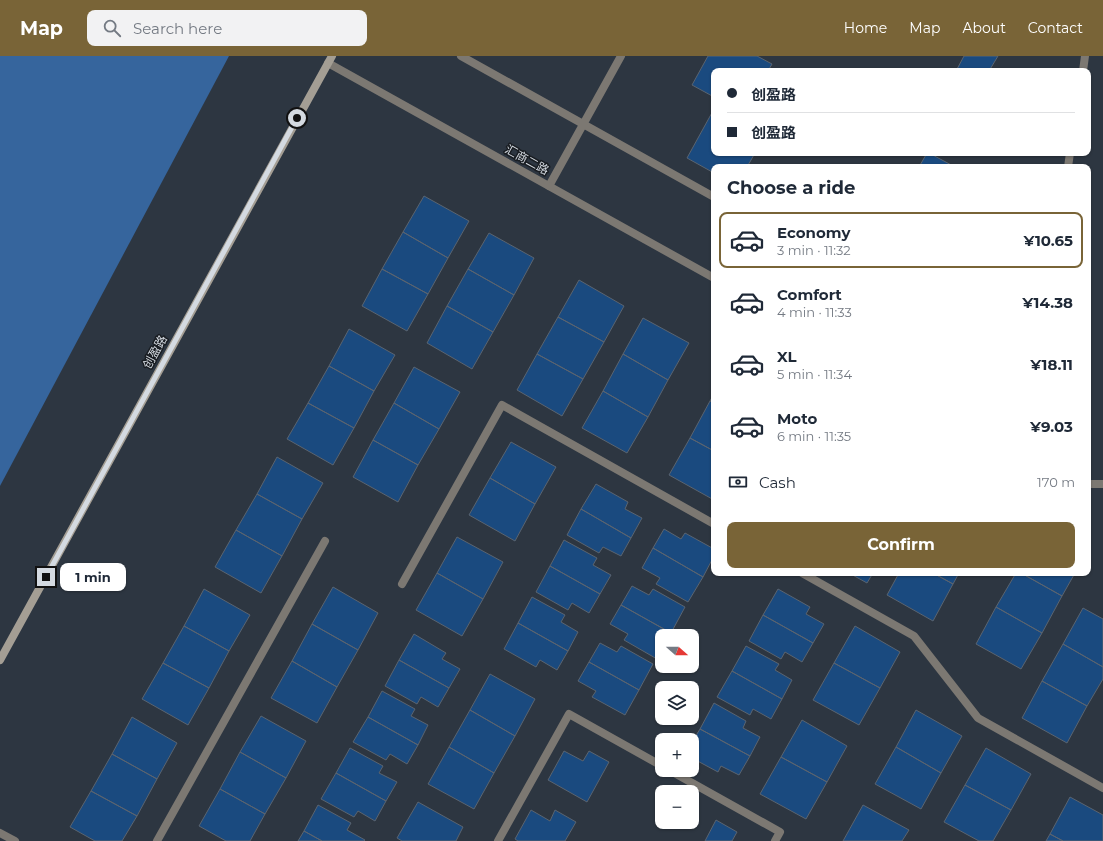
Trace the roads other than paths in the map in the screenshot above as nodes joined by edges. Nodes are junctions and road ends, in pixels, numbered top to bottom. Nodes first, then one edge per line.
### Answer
1 (461, 56) edge
2 (621, 56) edge
3 (1085, 56) edge
4 (330, 59) edge
5 (1083, 68) edge
6 (583, 124) junction
7 (549, 186) junction
8 (711, 195) edge
9 (711, 276) edge
10 (1091, 484) edge
11 (1103, 484) edge
12 (711, 522) edge
13 (325, 541) dead end
14 (807, 576) edge
15 (402, 584) dead end
16 (0, 660) edge
17 (655, 762) edge
18 (682, 777) edge
19 (1103, 788) edge
20 (0, 832) edge
21 (15, 841) edge
22 (157, 841) edge
23 (498, 841) edge
24 (775, 841) edge

1 - 6 street
2 - 6 street
3 - 5 street
4 - 7 street, 汇商二路
4 - 16 street, 创盈路
6 - 7 street
6 - 8 street
7 - 9 street, 汇商二路
10 - 11 street
12 - 15 street
13 - 22 street
14 - 19 street
17 - 23 street
18 - 24 street
20 - 21 street

